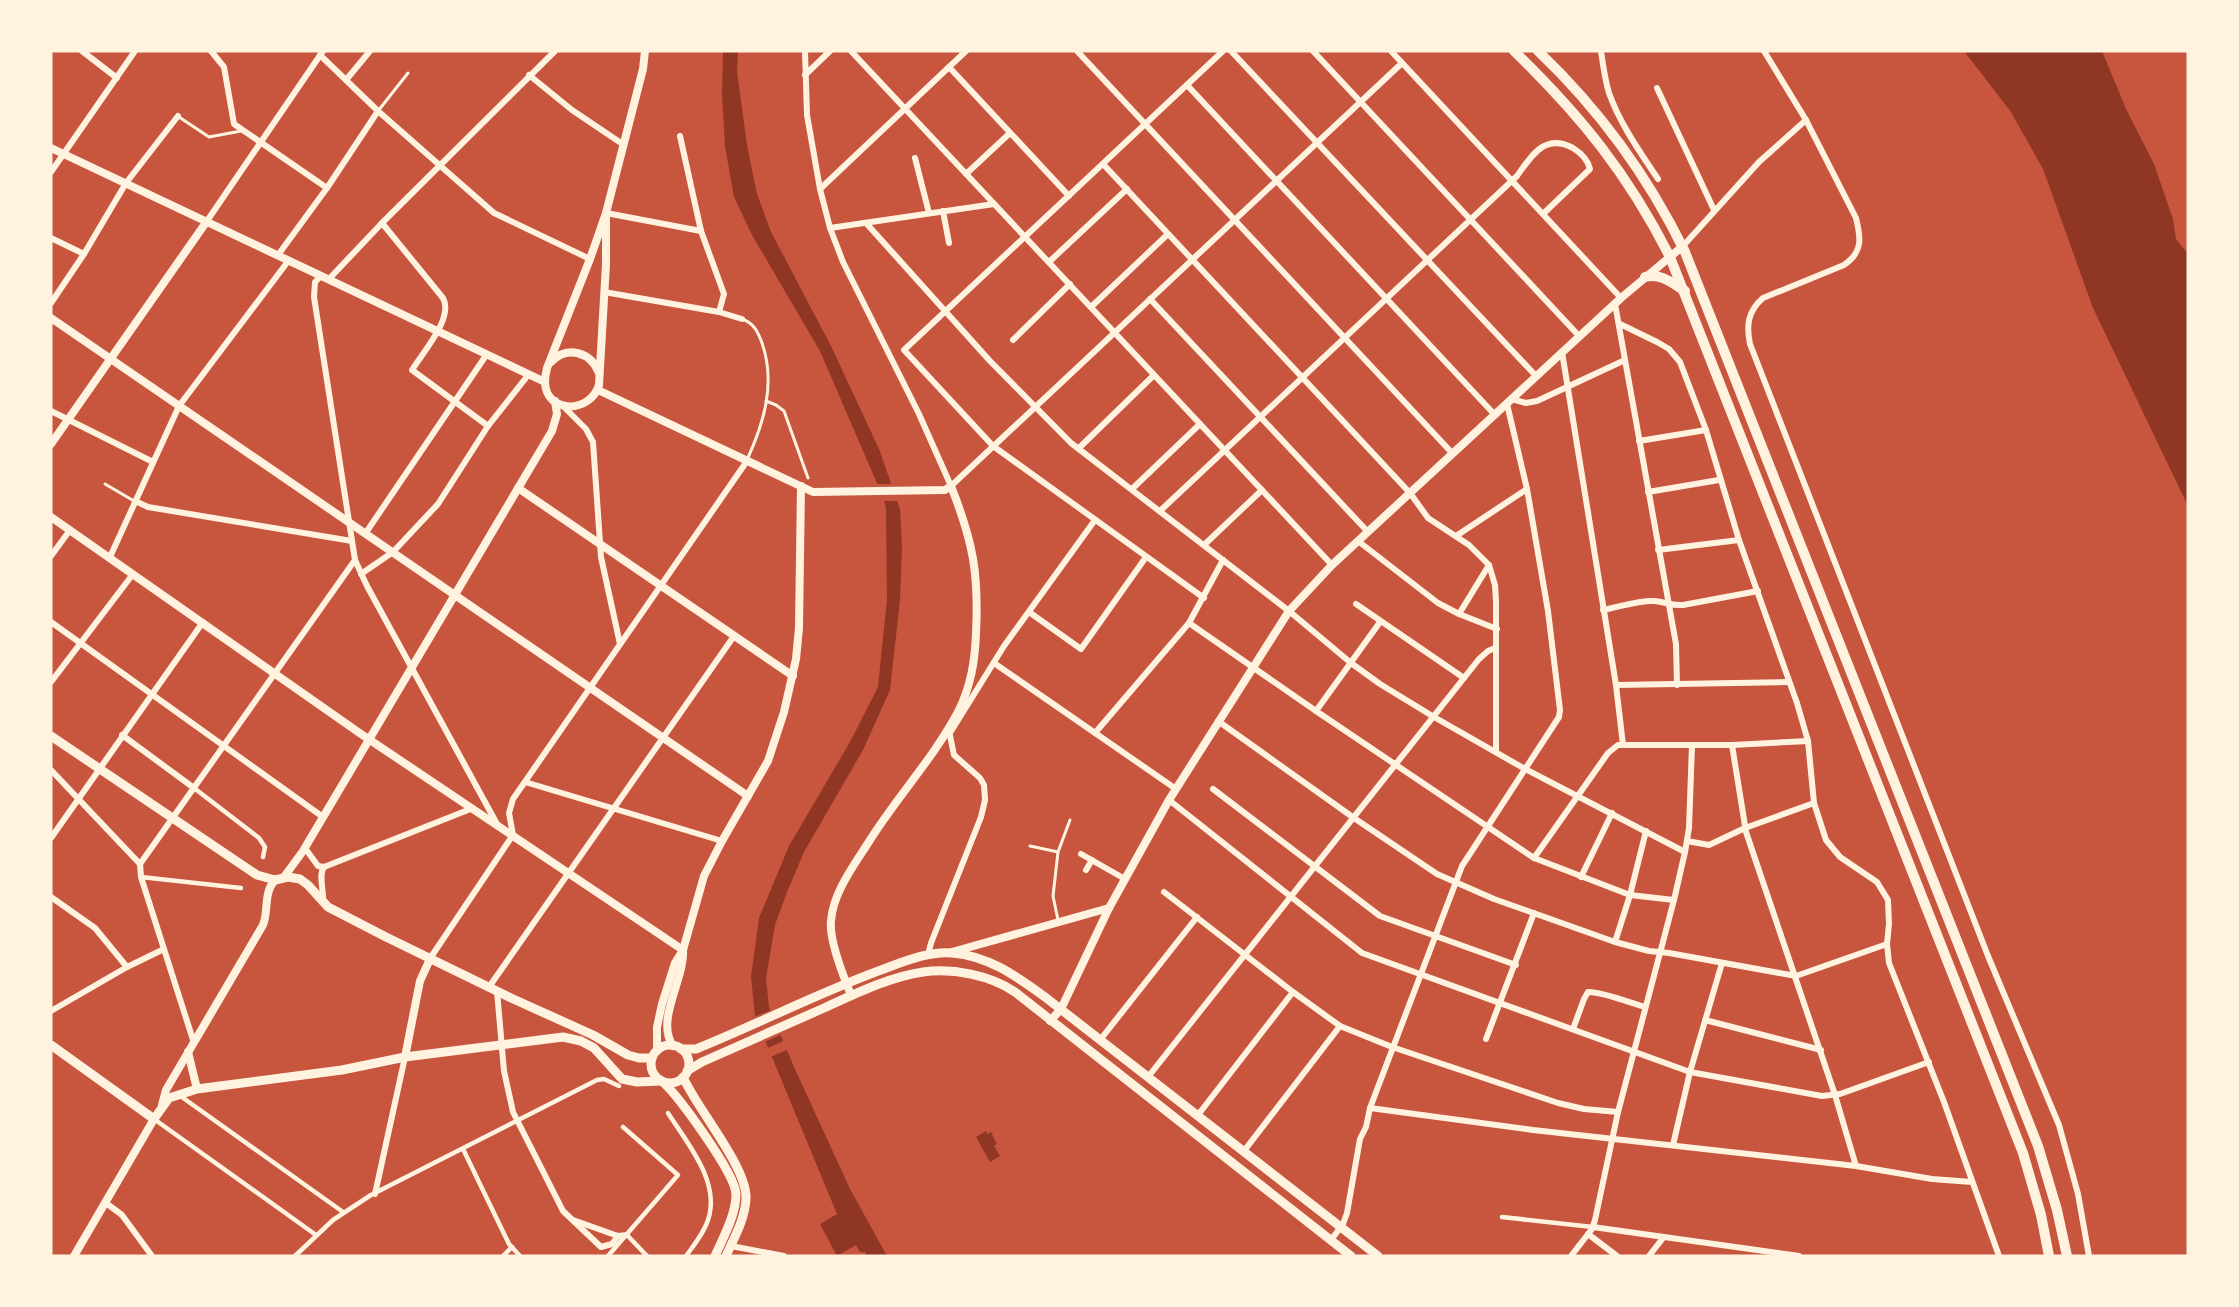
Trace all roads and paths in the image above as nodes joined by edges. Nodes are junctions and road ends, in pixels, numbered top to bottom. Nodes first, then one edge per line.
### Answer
1 (82, 51) edge
2 (135, 51) edge
3 (212, 51) edge
4 (370, 51) edge
5 (542, 51) edge
6 (645, 51) edge
7 (805, 51) edge
8 (830, 51) edge
9 (851, 51) edge
10 (966, 51) edge
11 (1077, 51) edge
12 (1223, 51) edge
13 (1231, 51) edge
14 (1313, 51) edge
15 (1391, 51) edge
16 (1514, 51) edge
17 (1538, 51) edge
18 (1601, 51) edge
19 (1764, 51) edge
20 (322, 53) edge
21 (552, 54) edge
22 (1402, 63) junction
23 (949, 68) junction
24 (408, 74) dead end
25 (529, 75) junction
26 (805, 75) junction
27 (117, 78) junction
28 (346, 80) junction
29 (1187, 85) junction
30 (1658, 88) dead end
31 (1360, 102) junction
32 (905, 108) junction
33 (378, 111) junction
34 (177, 116) joint
35 (1806, 120) junction
36 (1145, 124) junction
37 (243, 131) junction
38 (1010, 133) junction
39 (680, 136) dead end
40 (1317, 142) junction
41 (261, 144) junction
42 (624, 145) junction
43 (51, 148) edge
44 (64, 154) junction
45 (915, 158) dead end
46 (1103, 164) junction
47 (440, 165) junction
48 (51, 172) edge
49 (966, 174) junction
50 (1658, 179) dead end
51 (1276, 181) junction
52 (1512, 181) junction
53 (126, 183) junction
54 (327, 188) junction
55 (820, 189) junction
56 (1126, 189) junction
57 (1069, 196) junction
58 (994, 204) junction
59 (1714, 210) junction
60 (943, 212) junction
61 (606, 213) junction
62 (929, 213) junction
63 (1543, 214) junction
64 (1234, 220) junction
65 (1470, 220) junction
66 (207, 221) junction
67 (382, 223) junction
68 (866, 223) junction
69 (830, 228) junction
70 (701, 231) junction
71 (1168, 234) junction
72 (1025, 237) junction
73 (51, 238) edge
74 (949, 243) dead end
75 (1683, 246) junction
76 (84, 254) junction
77 (278, 255) junction
78 (1670, 257) junction
79 (590, 259) junction
80 (289, 260) junction
81 (1192, 260) junction
82 (1428, 260) junction
83 (1049, 262) junction
84 (321, 276) junction
85 (1645, 277) junction
86 (329, 279) junction
87 (1070, 284) junction
88 (1685, 291) junction
89 (604, 292) junction
90 (1386, 298) junction
91 (1622, 298) junction
92 (1150, 299) junction
93 (51, 303) edge
94 (1615, 304) junction
95 (1091, 307) junction
96 (946, 311) junction
97 (718, 312) junction
98 (51, 318) edge
99 (742, 319) joint
100 (1620, 324) junction
101 (438, 331) junction
102 (1114, 332) junction
103 (1580, 337) junction
104 (1345, 338) junction
105 (1013, 340) dead end
106 (1562, 352) junction
107 (487, 354) junction
108 (111, 359) junction
109 (1625, 360) junction
110 (549, 364) junction
111 (529, 374) junction
112 (599, 374) junction
113 (1154, 375) junction
114 (1536, 376) junction
115 (1302, 378) junction
116 (545, 381) junction
117 (1568, 388) junction
118 (598, 390) junction
119 (456, 400) junction
120 (766, 401) junction
121 (1510, 402) junction
122 (559, 403) junction
123 (179, 406) junction
124 (1036, 406) junction
125 (51, 411) edge
126 (1495, 415) junction
127 (1260, 417) junction
128 (68, 420) junction
129 (1200, 424) junction
130 (488, 426) junction
131 (1706, 430) junction
132 (1639, 441) junction
133 (51, 444) edge
134 (993, 446) junction
135 (1079, 448) junction
136 (1225, 450) junction
137 (1454, 454) junction
138 (747, 461) junction
139 (153, 462) junction
140 (808, 478) dead end
141 (1719, 480) junction
142 (105, 484) dead end
143 (801, 486) junction
144 (518, 488) junction
145 (948, 488) junction
146 (1132, 489) junction
147 (1527, 489) junction
148 (1262, 490) junction
149 (1648, 492) junction
150 (1410, 493) junction
151 (135, 501) junction
152 (1160, 511) junction
153 (51, 517) edge
154 (1095, 520) junction
155 (350, 523) junction
156 (70, 530) junction
157 (1368, 532) junction
158 (365, 534) junction
159 (1456, 536) junction
160 (1739, 540) junction
161 (1358, 541) junction
162 (352, 542) junction
163 (600, 544) junction
164 (1204, 545) junction
165 (1658, 550) junction
166 (393, 552) junction
167 (51, 556) edge
168 (1146, 557) junction
169 (110, 558) junction
170 (355, 560) junction
171 (1223, 560) junction
172 (1332, 565) junction
173 (1489, 565) junction
174 (134, 574) junction
175 (361, 574) junction
176 (661, 586) junction
177 (1758, 591) junction
178 (454, 595) junction
179 (1204, 598) junction
180 (1356, 604) dead end
181 (1668, 605) junction
182 (1289, 610) junction
183 (1604, 610) junction
184 (1029, 612) junction
185 (1459, 614) junction
186 (51, 622) edge
187 (203, 622) junction
188 (1380, 622) junction
189 (1189, 623) junction
190 (1497, 629) junction
191 (734, 636) junction
192 (81, 643) junction
193 (620, 644) junction
194 (1495, 648) junction
195 (993, 663) junction
196 (1351, 663) junction
197 (412, 667) junction
198 (1252, 668) junction
199 (275, 673) junction
200 (793, 676) junction
201 (1464, 678) junction
202 (51, 682) edge
203 (1788, 682) junction
204 (1616, 685) junction
205 (1677, 685) junction
206 (590, 688) junction
207 (151, 693) junction
208 (1316, 711) junction
209 (1434, 717) junction
210 (1218, 721) junction
211 (949, 730) junction
212 (1095, 733) junction
213 (51, 735) edge
214 (122, 735) junction
215 (662, 738) junction
216 (369, 739) junction
217 (1808, 741) junction
218 (1623, 745) junction
219 (1692, 745) junction
220 (1732, 745) junction
221 (224, 746) junction
222 (1496, 751) junction
223 (1395, 765) junction
224 (99, 768) junction
225 (1525, 769) junction
226 (51, 770) edge
227 (525, 782) junction
228 (194, 788) junction
229 (1176, 789) junction
230 (1213, 789) dead end
231 (748, 796) junction
232 (1578, 796) junction
233 (78, 799) junction
234 (1169, 800) junction
235 (1814, 802) junction
236 (473, 808) junction
237 (613, 808) junction
238 (1612, 813) junction
239 (323, 817) junction
240 (173, 818) junction
241 (1354, 818) junction
242 (1070, 820) dead end
243 (497, 824) junction
244 (1486, 827) junction
245 (1745, 828) junction
246 (1646, 831) junction
247 (513, 835) junction
248 (51, 838) edge
249 (722, 841) junction
250 (1687, 841) junction
251 (1030, 846) dead end
252 (305, 848) junction
253 (1058, 852) junction
254 (1685, 852) junction
255 (1081, 854) dead end
256 (263, 858) dead end
257 (1534, 858) junction
258 (1092, 860) junction
259 (140, 864) junction
260 (324, 867) junction
261 (1316, 867) junction
262 (1086, 870) dead end
263 (568, 873) junction
264 (141, 877) junction
265 (1581, 877) junction
266 (279, 879) junction
267 (1125, 879) junction
268 (1455, 882) junction
269 (241, 888) dead end
270 (1164, 892) dead end
271 (1630, 894) junction
272 (51, 897) edge
273 (1292, 898) junction
274 (1674, 900) junction
275 (323, 902) junction
276 (1109, 908) junction
277 (1534, 913) junction
278 (1197, 917) junction
279 (1058, 922) junction
280 (1435, 936) junction
281 (1615, 942) junction
282 (1887, 944) junction
283 (162, 950) junction
284 (682, 950) junction
285 (1660, 952) junction
286 (949, 953) junction
287 (928, 955) junction
288 (1246, 955) junction
289 (431, 957) junction
290 (1722, 963) junction
291 (1516, 965) junction
292 (127, 967) junction
293 (1420, 974) junction
294 (1796, 976) junction
295 (844, 985) junction
296 (493, 989) junction
297 (1293, 992) junction
298 (849, 996) junction
299 (1501, 1003) junction
300 (1645, 1007) junction
301 (1061, 1009) junction
302 (51, 1011) edge
303 (1706, 1020) junction
304 (1050, 1021) junction
305 (1340, 1026) junction
306 (1573, 1029) junction
307 (1486, 1039) dead end
308 (1100, 1040) junction
309 (194, 1042) junction
310 (501, 1045) junction
311 (51, 1046) edge
312 (677, 1047) junction
313 (1392, 1047) junction
314 (1634, 1050) junction
315 (1821, 1050) junction
316 (188, 1052) junction
317 (655, 1054) junction
318 (405, 1057) junction
319 (1929, 1062) junction
320 (1690, 1072) junction
321 (685, 1074) junction
322 (1148, 1077) junction
323 (662, 1081) junction
324 (619, 1086) dead end
325 (197, 1089) junction
326 (178, 1094) junction
327 (1836, 1095) junction
328 (162, 1105) junction
329 (1370, 1108) junction
330 (1618, 1112) junction
331 (668, 1113) dead end
332 (1198, 1115) junction
333 (154, 1119) junction
334 (517, 1121) junction
335 (623, 1127) dead end
336 (1613, 1140) junction
337 (1673, 1145) junction
338 (464, 1149) junction
339 (1244, 1151) junction
340 (1856, 1166) junction
341 (1971, 1182) junction
342 (735, 1189) junction
343 (746, 1189) junction
344 (375, 1194) junction
345 (106, 1203) junction
346 (343, 1212) junction
347 (1502, 1217) dead end
348 (569, 1218) junction
349 (1341, 1227) junction
350 (1593, 1227) junction
351 (1588, 1234) junction
352 (316, 1235) junction
353 (627, 1235) junction
354 (618, 1236) junction
355 (1663, 1238) junction
356 (1331, 1240) junction
357 (731, 1246) junction
358 (512, 1247) junction
359 (1739, 1249) junction
360 (74, 1256) edge
361 (152, 1256) edge
362 (295, 1256) edge
363 (503, 1256) edge
364 (520, 1256) edge
365 (608, 1256) edge
366 (647, 1256) edge
367 (686, 1256) edge
368 (715, 1256) edge
369 (726, 1256) edge
370 (784, 1256) edge
371 (1351, 1256) edge
372 (1378, 1256) edge
373 (1571, 1256) edge
374 (1617, 1256) edge
375 (1649, 1256) edge
376 (1733, 1256) edge
377 (1799, 1256) edge
378 (1999, 1256) edge
379 (2049, 1256) edge
380 (2067, 1256) edge
381 (2089, 1256) edge

1 - 27 street
2 - 27 street
3 - 37 street
4 - 28 street
5 - 21 street
6 - 42 street
7 - 26 street
8 - 26 street
9 - 32 street
10 - 23 street
11 - 36 street
12 - 29 street
13 - 40 street
14 - 31 street
15 - 22 street
16 - 78 highway
17 - 75 highway
18 - 50 street
19 - 35 street
20 - 28 street
20 - 41 street
21 - 25 street
22 - 31 street
22 - 52 street
23 - 32 street
23 - 38 street
24 - 33 lane
25 - 42 street
25 - 47 street
26 - 55 street
27 - 44 street
28 - 33 street
29 - 36 street
29 - 51 street
30 - 59 street
31 - 40 street
31 - 65 street
32 - 49 street
32 - 55 street
33 - 47 street
33 - 54 street
34 - 37 lane
34 - 53 street
35 - 59 street
35 - 381 street
36 - 46 street
36 - 64 street
37 - 41 street
38 - 49 street
38 - 57 street
39 - 70 street
40 - 51 street
40 - 82 street
41 - 54 street
41 - 66 street
42 - 61 street
43 - 44 street
44 - 48 street
44 - 53 street
45 - 62 street
46 - 56 street
46 - 57 street
47 - 67 street
47 - 79 street
49 - 58 street
51 - 64 street
51 - 90 street
52 - 63 street
52 - 63 street
52 - 65 street
53 - 66 street
53 - 76 street
54 - 77 street
55 - 69 street
56 - 71 street
56 - 83 street
57 - 72 street
58 - 60 street
58 - 72 street
59 - 75 street
60 - 62 street
60 - 74 street
61 - 70 street
61 - 79 street
61 - 89 street
62 - 68 street
63 - 91 street
64 - 81 street
64 - 104 street
65 - 82 street
65 - 103 street
66 - 77 street
66 - 108 street
67 - 86 street
67 - 101 street
68 - 69 street
68 - 96 street
69 - 145 street
70 - 97 street
71 - 81 street
71 - 95 street
72 - 83 street
72 - 96 street
73 - 76 street
75 - 78 street
75 - 380 highway
76 - 93 street
77 - 80 street
78 - 85 street
78 - 88 highway
79 - 110 street
80 - 84 street
80 - 123 street
81 - 92 street
81 - 115 street
82 - 90 street
82 - 114 street
83 - 87 street
84 - 86 street
84 - 155 street
85 - 88 highway
85 - 91 street
86 - 101 street
87 - 95 street
87 - 105 street
88 - 379 highway
89 - 97 street
89 - 112 street
90 - 104 street
90 - 126 street
91 - 94 street
92 - 102 street
92 - 127 street
94 - 100 street
94 - 103 street
95 - 102 street
96 - 124 street
96 - 134 street
97 - 99 street
98 - 108 street
99 - 120 lane
100 - 109 street
100 - 131 street
101 - 107 street
101 - 119 street
102 - 113 street
102 - 124 street
103 - 106 street
104 - 115 street
104 - 137 street
106 - 114 street
106 - 117 street
107 - 111 street
107 - 119 street
108 - 123 street
108 - 128 street
109 - 117 street
109 - 132 street
110 - 112 street
110 - 116 street
111 - 116 street
111 - 130 street
112 - 118 street
113 - 129 street
113 - 135 street
114 - 121 street
115 - 127 street
115 - 150 street
116 - 122 street
117 - 121 street
117 - 183 street
118 - 122 street
118 - 138 street
119 - 130 street
119 - 158 street
120 - 138 lane
120 - 140 lane
121 - 126 street
121 - 147 street
122 - 144 street
122 - 163 street
123 - 139 street
123 - 155 street
124 - 134 street
124 - 135 street
125 - 128 street
126 - 137 street
127 - 136 street
127 - 157 street
128 - 133 street
128 - 139 street
129 - 136 street
129 - 146 street
130 - 166 street
131 - 132 street
131 - 141 street
132 - 149 street
134 - 145 street
134 - 154 street
135 - 146 street
136 - 148 street
136 - 152 street
137 - 150 street
138 - 143 street
138 - 176 street
139 - 151 street
141 - 149 street
141 - 160 street
142 - 151 lane
143 - 145 street
143 - 200 street
144 - 163 street
144 - 178 street
145 - 211 street
146 - 152 street
147 - 159 street
147 - 225 street
148 - 164 street
148 - 172 street
149 - 165 street
150 - 157 street
150 - 159 street
151 - 162 street
151 - 169 street
152 - 164 street
153 - 156 street
154 - 168 street
154 - 184 street
155 - 158 street
155 - 162 street
156 - 167 street
156 - 169 street
157 - 161 street
158 - 166 street
159 - 173 street
160 - 165 street
160 - 177 street
161 - 172 street
161 - 185 street
162 - 170 street
163 - 176 street
163 - 193 street
164 - 171 street
165 - 181 street
166 - 175 street
166 - 178 street
168 - 179 street
168 - 184 street
169 - 174 street
170 - 175 street
170 - 199 street
171 - 179 street
171 - 182 street
172 - 182 street
173 - 185 street
173 - 190 street
174 - 187 street
174 - 192 street
175 - 197 street
176 - 191 street
176 - 193 street
177 - 181 street
177 - 203 street
178 - 197 street
178 - 206 street
179 - 189 street
180 - 188 street
181 - 183 street
181 - 205 street
182 - 196 street
182 - 198 street
183 - 204 street
184 - 195 street
185 - 190 street
186 - 192 street
187 - 199 street
187 - 207 street
188 - 196 street
188 - 201 street
189 - 198 street
189 - 212 street
190 - 194 street
191 - 200 street
191 - 215 street
192 - 202 street
192 - 207 street
193 - 206 street
194 - 201 street
194 - 222 street
195 - 211 street
195 - 212 street
196 - 208 street
196 - 209 street
197 - 216 street
197 - 243 street
198 - 208 street
198 - 210 street
199 - 216 street
199 - 221 street
200 - 231 street
201 - 209 street
203 - 205 street
203 - 217 street
204 - 205 street
204 - 218 street
206 - 215 street
206 - 227 street
207 - 214 street
207 - 221 street
208 - 223 street
209 - 222 street
209 - 223 street
210 - 229 street
210 - 241 street
211 - 287 street
211 - 295 street
212 - 229 street
213 - 224 main road
214 - 224 street
214 - 228 street
215 - 231 street
215 - 237 street
216 - 236 street
216 - 239 street
217 - 220 street
217 - 235 street
218 - 219 street
218 - 232 street
219 - 220 street
219 - 250 street
220 - 245 street
221 - 228 street
221 - 239 street
222 - 225 street
223 - 241 street
223 - 244 street
224 - 233 street
224 - 240 main road
225 - 232 street
225 - 244 street
226 - 233 street
227 - 237 street
227 - 247 street
228 - 240 street
228 - 256 street
229 - 234 street
230 - 261 street
231 - 249 street
232 - 238 street
232 - 257 street
233 - 248 street
233 - 259 street
234 - 267 street
234 - 273 street
235 - 245 street
235 - 282 street
236 - 243 street
236 - 260 street
237 - 249 street
237 - 263 street
238 - 246 street
238 - 265 street
239 - 252 street
240 - 259 street
240 - 266 main road
241 - 261 street
241 - 268 street
242 - 253 lane
243 - 247 street
244 - 257 street
244 - 268 street
245 - 250 street
245 - 294 street
246 - 254 street
246 - 271 street
247 - 263 street
247 - 289 street
249 - 284 street
250 - 254 street
251 - 253 lane
252 - 260 street
252 - 266 street
253 - 279 lane
254 - 274 street
255 - 258 street
257 - 265 street
258 - 262 street
258 - 267 street
259 - 264 street
260 - 275 street
261 - 273 street
261 - 280 street
263 - 284 street
263 - 296 street
264 - 269 street
264 - 283 street
265 - 271 street
266 - 275 main road
266 - 309 main road
267 - 276 street
268 - 277 street
268 - 280 street
270 - 278 street
271 - 274 street
271 - 281 street
272 - 292 street
273 - 288 street
273 - 293 street
274 - 285 street
275 - 289 main road
276 - 279 street
276 - 301 street
277 - 281 street
277 - 291 street
278 - 288 street
278 - 308 street
279 - 286 street
280 - 291 street
280 - 293 street
281 - 285 street
282 - 294 street
282 - 319 street
283 - 292 street
283 - 309 street
284 - 312 street
284 - 317 street
285 - 290 street
285 - 300 street
286 - 287 main road
286 - 301 main road
287 - 295 main road
288 - 297 street
288 - 322 street
289 - 296 main road
289 - 318 street
290 - 294 street
290 - 303 street
291 - 299 street
292 - 302 street
293 - 299 street
293 - 313 street
294 - 315 street
295 - 298 street
295 - 312 main road
296 - 310 street
296 - 317 main road
297 - 305 street
297 - 332 street
298 - 304 main road
298 - 321 main road
299 - 306 street
299 - 307 street
300 - 306 street
300 - 314 street
301 - 304 street
301 - 308 main road
303 - 315 street
303 - 320 street
304 - 356 main road
305 - 313 street
305 - 339 street
306 - 314 street
308 - 322 main road
309 - 316 main road
310 - 318 main road
310 - 323 main road
310 - 334 street
311 - 333 main road
312 - 317 main road
312 - 321 main road
313 - 329 street
313 - 330 street
314 - 320 street
314 - 330 street
315 - 327 street
316 - 325 main road
316 - 328 main road
317 - 323 main road
318 - 325 main road
318 - 344 street
319 - 327 street
319 - 341 street
320 - 327 street
320 - 337 street
321 - 323 main road
321 - 343 main road
322 - 332 main road
323 - 342 main road
324 - 334 street
325 - 326 main road
326 - 328 main road
326 - 346 street
327 - 340 street
328 - 333 main road
329 - 336 street
329 - 349 street
330 - 336 street
331 - 367 street
332 - 339 main road
333 - 345 main road
333 - 352 street
334 - 338 street
334 - 348 street
335 - 353 street
336 - 337 street
336 - 350 street
337 - 340 street
338 - 344 street
338 - 358 street
339 - 349 main road
340 - 341 street
341 - 378 street
342 - 343 main road
342 - 368 main road
343 - 357 main road
344 - 346 street
345 - 360 main road
345 - 361 street
346 - 352 street
347 - 350 street
348 - 354 street
348 - 354 street
349 - 356 street
349 - 372 main road
350 - 351 street
350 - 355 street
351 - 373 street
351 - 374 street
352 - 362 street
353 - 354 street
353 - 365 street
353 - 366 street
355 - 359 street
355 - 375 street
356 - 371 main road
357 - 369 main road
357 - 370 street
358 - 363 street
358 - 364 street
359 - 376 street
359 - 377 street

